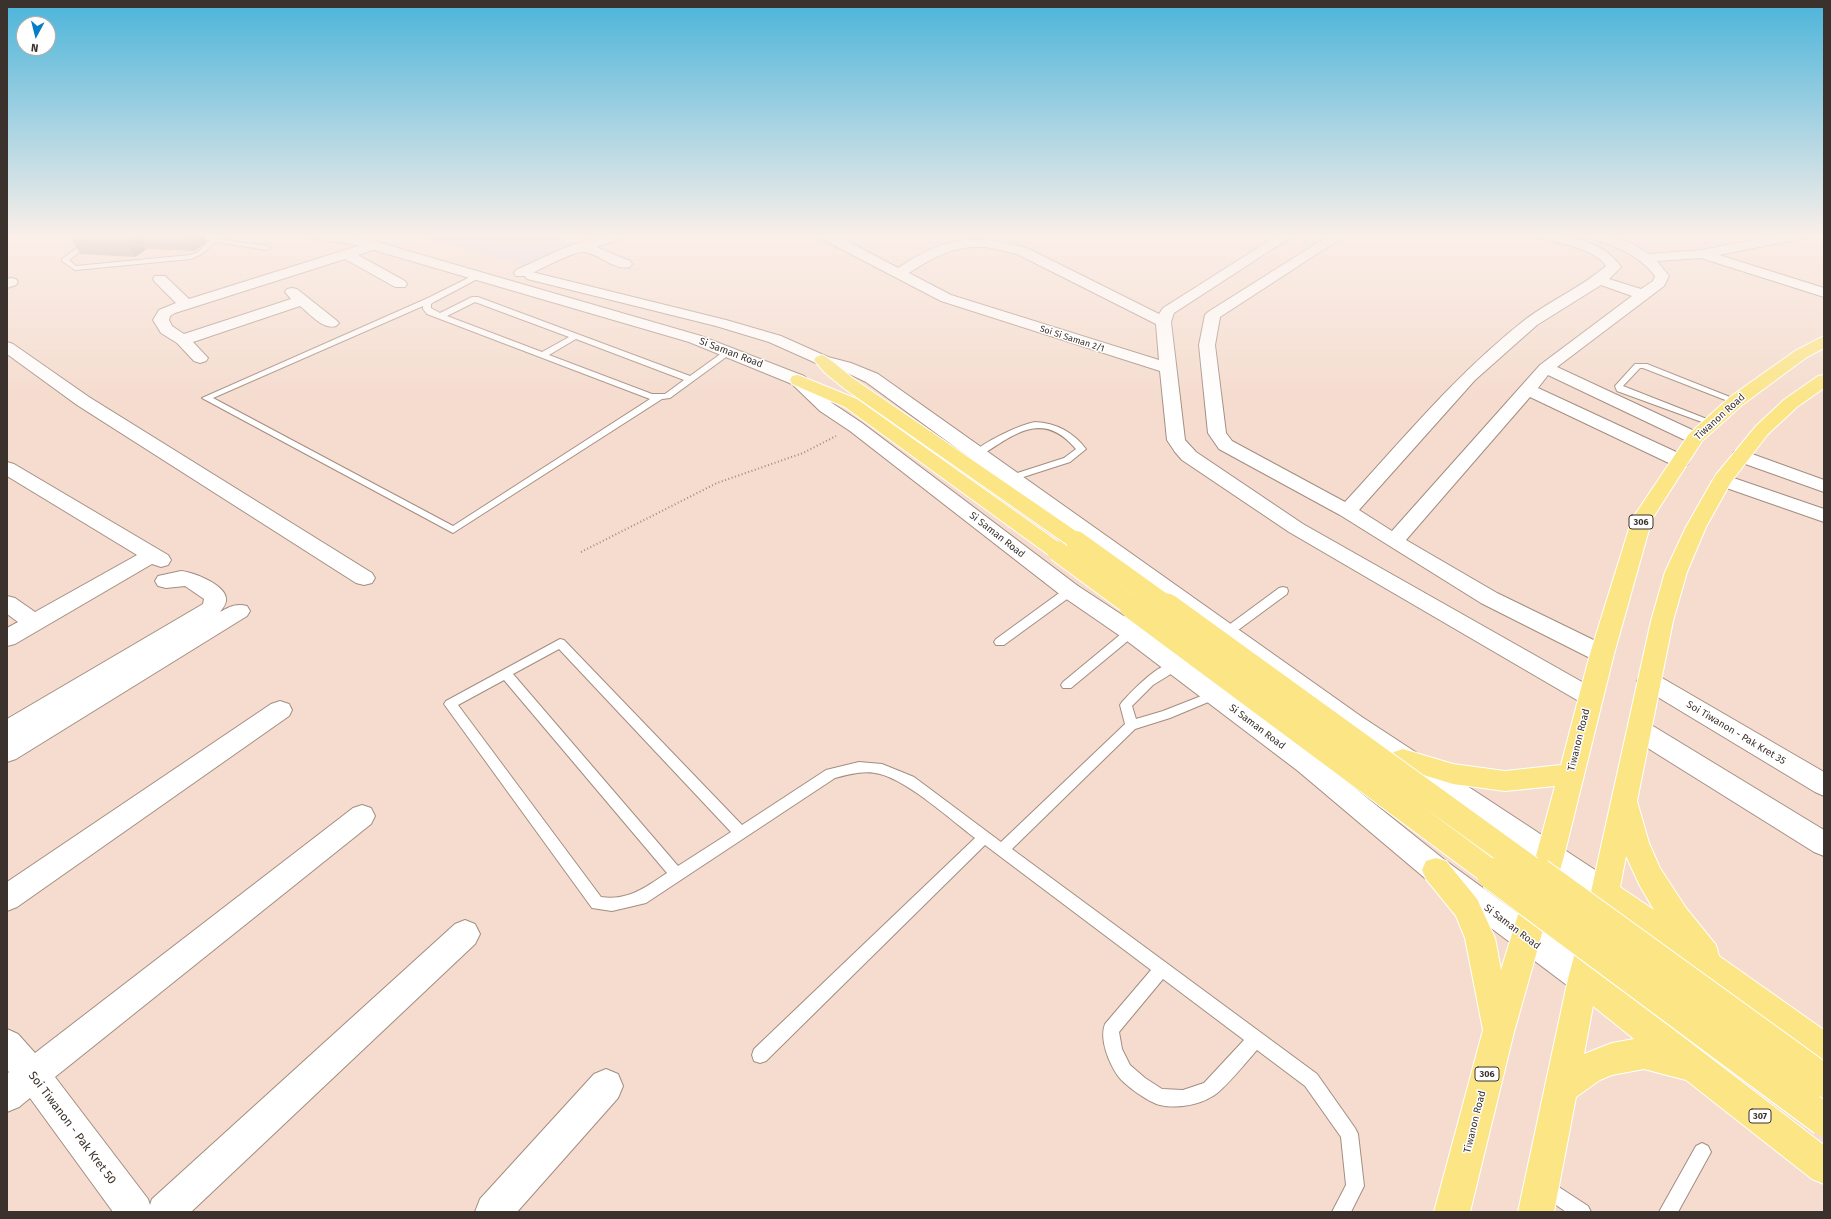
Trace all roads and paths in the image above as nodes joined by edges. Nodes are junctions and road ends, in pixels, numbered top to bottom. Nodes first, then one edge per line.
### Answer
1 (173, 292) edge
2 (227, 292) edge
3 (292, 292) edge
4 (446, 292) edge
5 (535, 292) edge
6 (597, 292) edge
7 (936, 292) edge
8 (1115, 292) edge
9 (1202, 292) edge
10 (1250, 292) edge
11 (1580, 292) edge
12 (1635, 292) edge
13 (1648, 292) edge
14 (1644, 295) junction
15 (302, 300) junction
16 (431, 300) junction
17 (186, 305) junction
18 (441, 316) junction
19 (1166, 316) junction
20 (331, 323) dead end
21 (576, 336) junction
22 (183, 340) junction
23 (1824, 341) edge
24 (7, 347) edge
25 (729, 352) junction
26 (543, 355) junction
27 (200, 358) dead end
28 (822, 360) junction
29 (1168, 368) junction
30 (1546, 368) junction
31 (690, 379) junction
32 (798, 380) junction
33 (1824, 380) edge
34 (1526, 389) junction
35 (659, 398) junction
36 (1736, 400) junction
37 (1712, 423) junction
38 (856, 427) junction
39 (1695, 438) junction
40 (977, 454) junction
41 (1741, 456) junction
42 (1680, 460) junction
43 (12, 476) edge
44 (1011, 478) junction
45 (1722, 480) junction
46 (1824, 486) edge
47 (1346, 510) junction
48 (1824, 516) edge
49 (1394, 542) junction
50 (1067, 546) junction
51 (581, 552) dead end
52 (159, 566) junction
53 (364, 578) dead end
54 (1070, 591) junction
55 (1283, 591) dead end
56 (10, 609) edge
57 (239, 611) dead end
58 (34, 622) junction
59 (1130, 632) junction
60 (1226, 633) junction
61 (7, 638) edge
62 (1000, 642) dead end
63 (1602, 654) junction
64 (1175, 666) junction
65 (505, 673) junction
66 (1648, 681) junction
67 (1067, 685) dead end
68 (1214, 695) junction
69 (1590, 697) junction
70 (280, 710) dead end
71 (1353, 724) junction
72 (1131, 725) junction
73 (1639, 730) junction
74 (7, 731) edge
75 (7, 752) edge
76 (1403, 759) junction
77 (1307, 764) junction
78 (1571, 774) junction
79 (1824, 785) edge
80 (1624, 800) junction
81 (362, 816) dead end
82 (741, 833) junction
83 (985, 838) junction
84 (1824, 844) edge
85 (1002, 850) junction
86 (1550, 856) junction
87 (1436, 870) junction
88 (677, 875) junction
89 (1604, 892) junction
90 (7, 898) edge
91 (465, 934) dead end
92 (1526, 937) junction
93 (1162, 968) junction
94 (1583, 979) junction
95 (1728, 981) junction
96 (1498, 1032) junction
97 (1256, 1039) junction
98 (7, 1045) edge
99 (1824, 1049) edge
100 (760, 1055) dead end
101 (1696, 1066) junction
102 (33, 1075) junction
103 (1824, 1081) edge
104 (606, 1086) dead end
105 (1561, 1088) junction
106 (7, 1096) edge
107 (1824, 1108) edge
108 (1824, 1120) edge
109 (1824, 1134) edge
110 (1702, 1152) dead end
111 (1824, 1167) edge
112 (1539, 1198) edge
113 (135, 1212) edge
114 (165, 1212) edge
115 (493, 1212) edge
116 (1341, 1212) edge
117 (1452, 1212) edge
118 (1582, 1212) edge
119 (1668, 1212) edge

1 - 17 street
2 - 17 street
3 - 15 street
4 - 16 lane
5 - 25 street, Si Saman Road
6 - 28 street, Si Saman Road
7 - 29 street, Soi Si Saman 2/1
8 - 19 street
9 - 19 street
10 - 47 street
11 - 47 street
12 - 14 street
13 - 14 street
14 - 30 street
15 - 20 street
15 - 22 street
16 - 18 lane
16 - 35 lane
17 - 22 street
18 - 21 lane
18 - 26 lane
19 - 29 street
21 - 26 lane
21 - 31 lane
22 - 27 street
23 - 36 main road, Tiwanon Road / 306
24 - 53 street
25 - 31 lane
25 - 32 street, Si Saman Road
26 - 35 lane
28 - 40 street, Si Saman Road
28 - 50 main road
29 - 69 street
30 - 34 street
30 - 39 street
31 - 35 lane
32 - 38 street, Si Saman Road
32 - 50 main road
33 - 41 main road
34 - 42 street
34 - 49 street
36 - 37 main road, Tiwanon Road / 306
36 - 37 lane
37 - 39 main road, Tiwanon Road / 306
38 - 51 path
38 - 54 street, Si Saman Road
39 - 42 main road, Tiwanon Road / 306
40 - 44 street, Si Saman Road
40 - 44 lane
41 - 45 main road
41 - 46 street
42 - 63 main road, Tiwanon Road / 306
43 - 52 street
44 - 60 street, Si Saman Road
45 - 48 street
45 - 66 main road
47 - 49 street
49 - 63 street
50 - 103 main road, bridge
50 - 108 main road, bridge
52 - 58 street
52 - 74 street
54 - 59 street, Si Saman Road
54 - 62 lane
55 - 60 lane
56 - 58 street
57 - 75 street
58 - 61 street
59 - 64 street, Si Saman Road
59 - 67 lane
60 - 71 street, Si Saman Road
63 - 69 main road, Tiwanon Road / 306
64 - 68 street, Si Saman Road
64 - 72 lane
65 - 82 lane
65 - 88 lane
65 - 88 lane
66 - 73 main road
66 - 79 street, Soi Tiwanon - Pak Kret 35
68 - 72 lane
68 - 77 street, Si Saman Road
69 - 78 main road, Tiwanon Road / 306
70 - 90 street
71 - 76 street, Si Saman Road
71 - 77 street
72 - 85 lane
73 - 80 main road
73 - 84 street
76 - 78 main road
76 - 86 street, Si Saman Road
77 - 87 street, Si Saman Road
78 - 86 main road, Tiwanon Road / 306
80 - 89 main road
80 - 95 main road
81 - 102 street
82 - 83 lane
82 - 88 lane
83 - 85 lane
83 - 100 lane
85 - 93 lane
86 - 89 street, Si Saman Road
86 - 92 main road, Tiwanon Road / 306
87 - 92 street, Si Saman Road
87 - 96 main road
89 - 94 main road
89 - 95 main road
91 - 114 street
92 - 94 street, Si Saman Road
92 - 96 main road, Tiwanon Road / 306
93 - 97 lane
93 - 97 lane
94 - 101 main road, 307
94 - 105 main road
95 - 99 main road
96 - 117 main road, Tiwanon Road / 306
97 - 116 lane
98 - 102 street, Soi Tiwanon - Pak Kret 50
101 - 105 main road
101 - 111 main road, 307
102 - 106 street
102 - 113 street, Soi Tiwanon - Pak Kret 50
104 - 115 street
105 - 112 main road
107 - 109 main road
110 - 119 lane
112 - 118 lane

